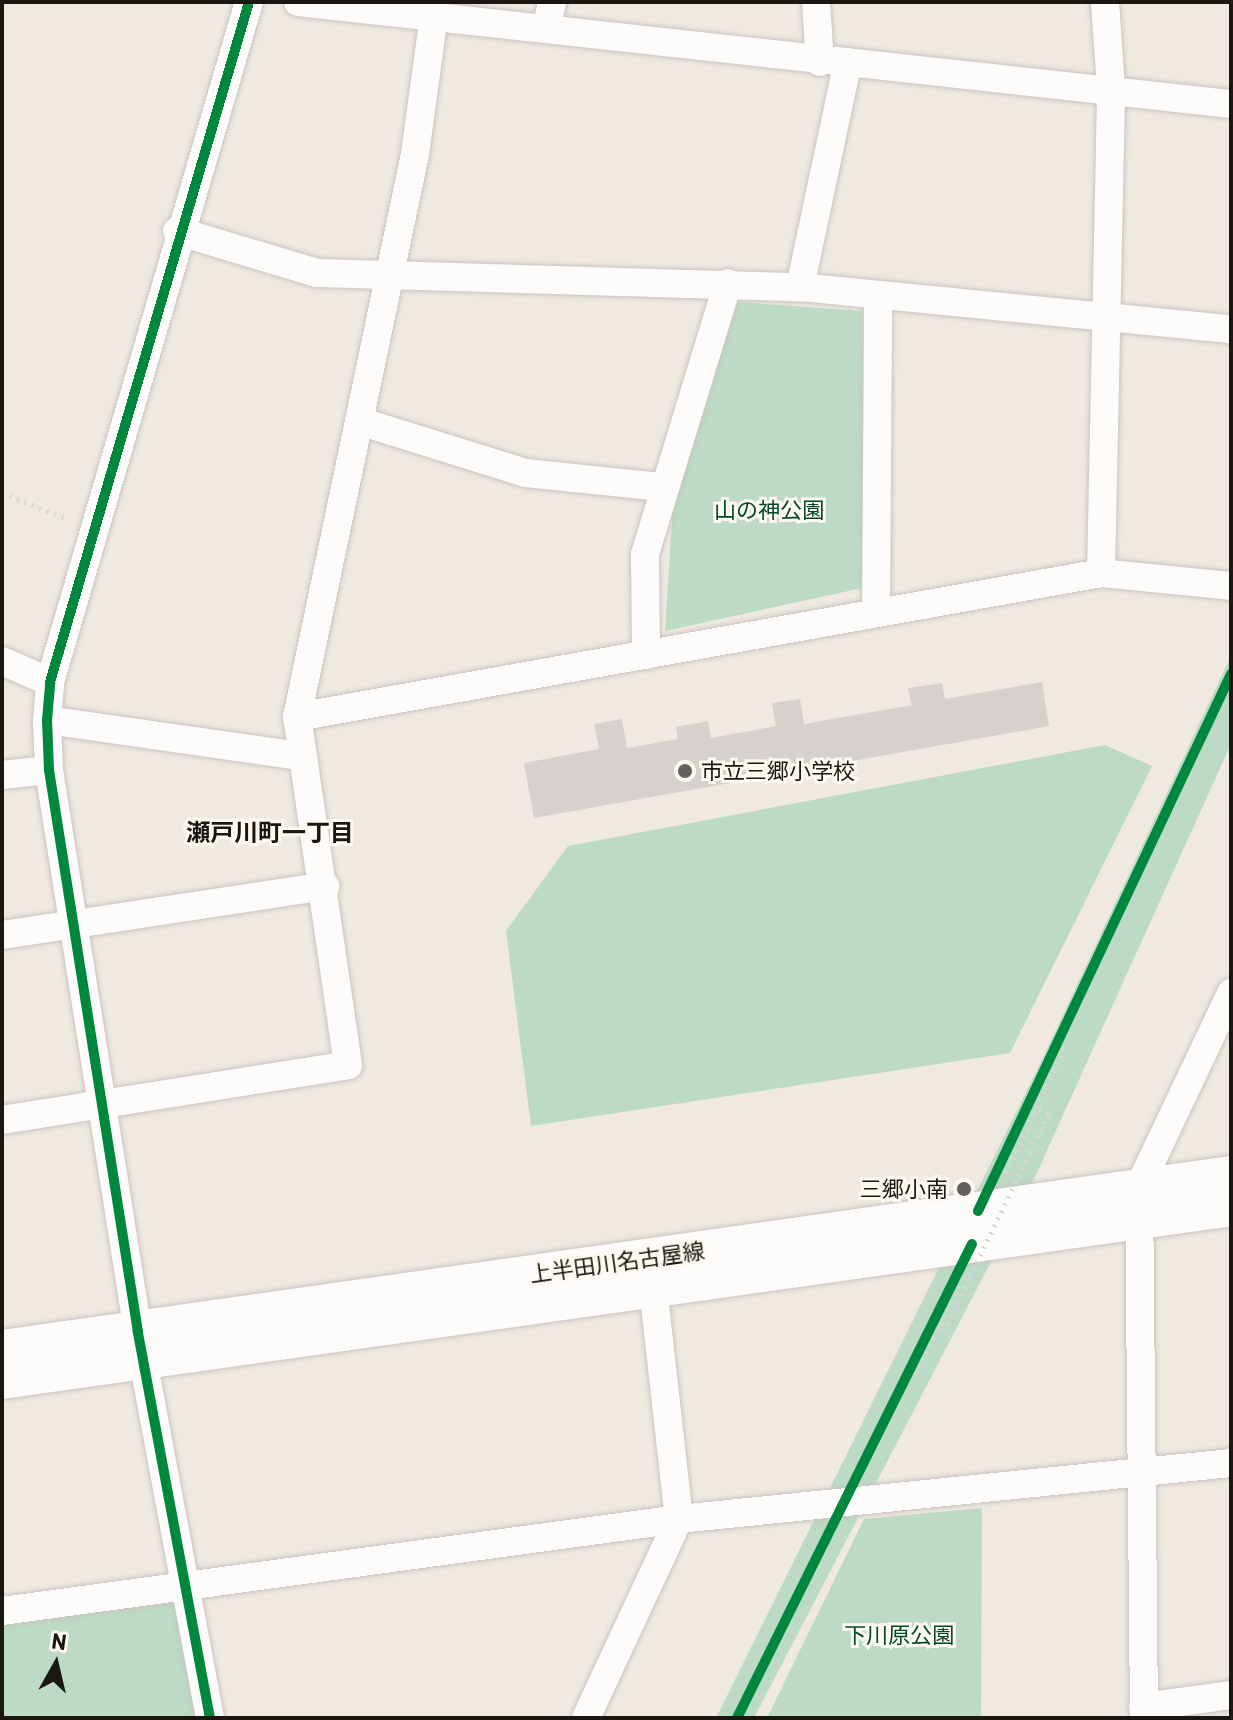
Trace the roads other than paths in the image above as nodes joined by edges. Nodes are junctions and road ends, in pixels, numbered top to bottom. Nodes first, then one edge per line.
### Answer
1 (249, 2) edge
2 (298, 2) edge
3 (816, 2) edge
4 (1105, 2) edge
5 (362, 5) edge
6 (434, 15) junction
7 (549, 16) edge
8 (834, 62) junction
9 (1111, 88) junction
10 (1231, 104) edge
11 (177, 231) junction
12 (390, 277) junction
13 (728, 283) junction
14 (800, 287) junction
15 (878, 295) junction
16 (1109, 316) junction
17 (1231, 329) edge
18 (359, 421) junction
19 (662, 487) junction
20 (1101, 573) junction
21 (1231, 586) edge
22 (876, 613) junction
23 (646, 655) junction
24 (2, 661) edge
25 (50, 682) junction
26 (297, 717) junction
27 (47, 720) junction
28 (300, 756) junction
29 (49, 770) junction
30 (2, 775) edge
31 (325, 886) junction
32 (78, 925) junction
33 (2, 935) edge
34 (1231, 993) edge
35 (107, 1107) junction
36 (2, 1120) edge
37 (1231, 1175) edge
38 (1138, 1204) junction
39 (1231, 1207) edge
40 (653, 1289) junction
41 (140, 1345) junction
42 (2, 1349) edge
43 (2, 1380) edge
44 (1231, 1463) edge
45 (1142, 1474) junction
46 (679, 1519) junction
47 (191, 1587) junction
48 (2, 1611) edge
49 (1231, 1695) edge
50 (1143, 1712) edge
51 (210, 1718) edge
52 (586, 1718) edge

1 - 11 street
2 - 5 street
3 - 8 street
4 - 9 street
5 - 6 street
6 - 7 street
6 - 12 street
7 - 8 street
8 - 9 street
8 - 14 street
9 - 10 street
9 - 16 street
11 - 12 street
11 - 25 street
12 - 13 street
12 - 18 street
13 - 14 street
13 - 19 street
14 - 15 street
15 - 16 street
15 - 22 street
16 - 17 street
16 - 20 street
18 - 19 street
18 - 26 street
19 - 23 street
20 - 21 street
20 - 22 street
22 - 23 street
23 - 26 street
24 - 25 street
25 - 27 street
26 - 28 street
27 - 28 street
27 - 29 street
28 - 31 street
29 - 30 street
29 - 32 street
31 - 32 street
31 - 35 street
32 - 33 street
32 - 35 street
34 - 38 street
35 - 36 street
35 - 41 street
37 - 38 main road, 上半田川名古屋線
38 - 39 main road, 上半田川名古屋線
38 - 40 main road, 上半田川名古屋線
38 - 41 main road, 上半田川名古屋線
38 - 45 street
40 - 41 main road, 上半田川名古屋線
40 - 46 street
41 - 42 main road, 上半田川名古屋線
41 - 43 main road, 上半田川名古屋線
41 - 47 street
44 - 45 street
45 - 46 street
45 - 50 street
46 - 47 street
46 - 52 street
47 - 48 street
47 - 51 street
49 - 50 street

